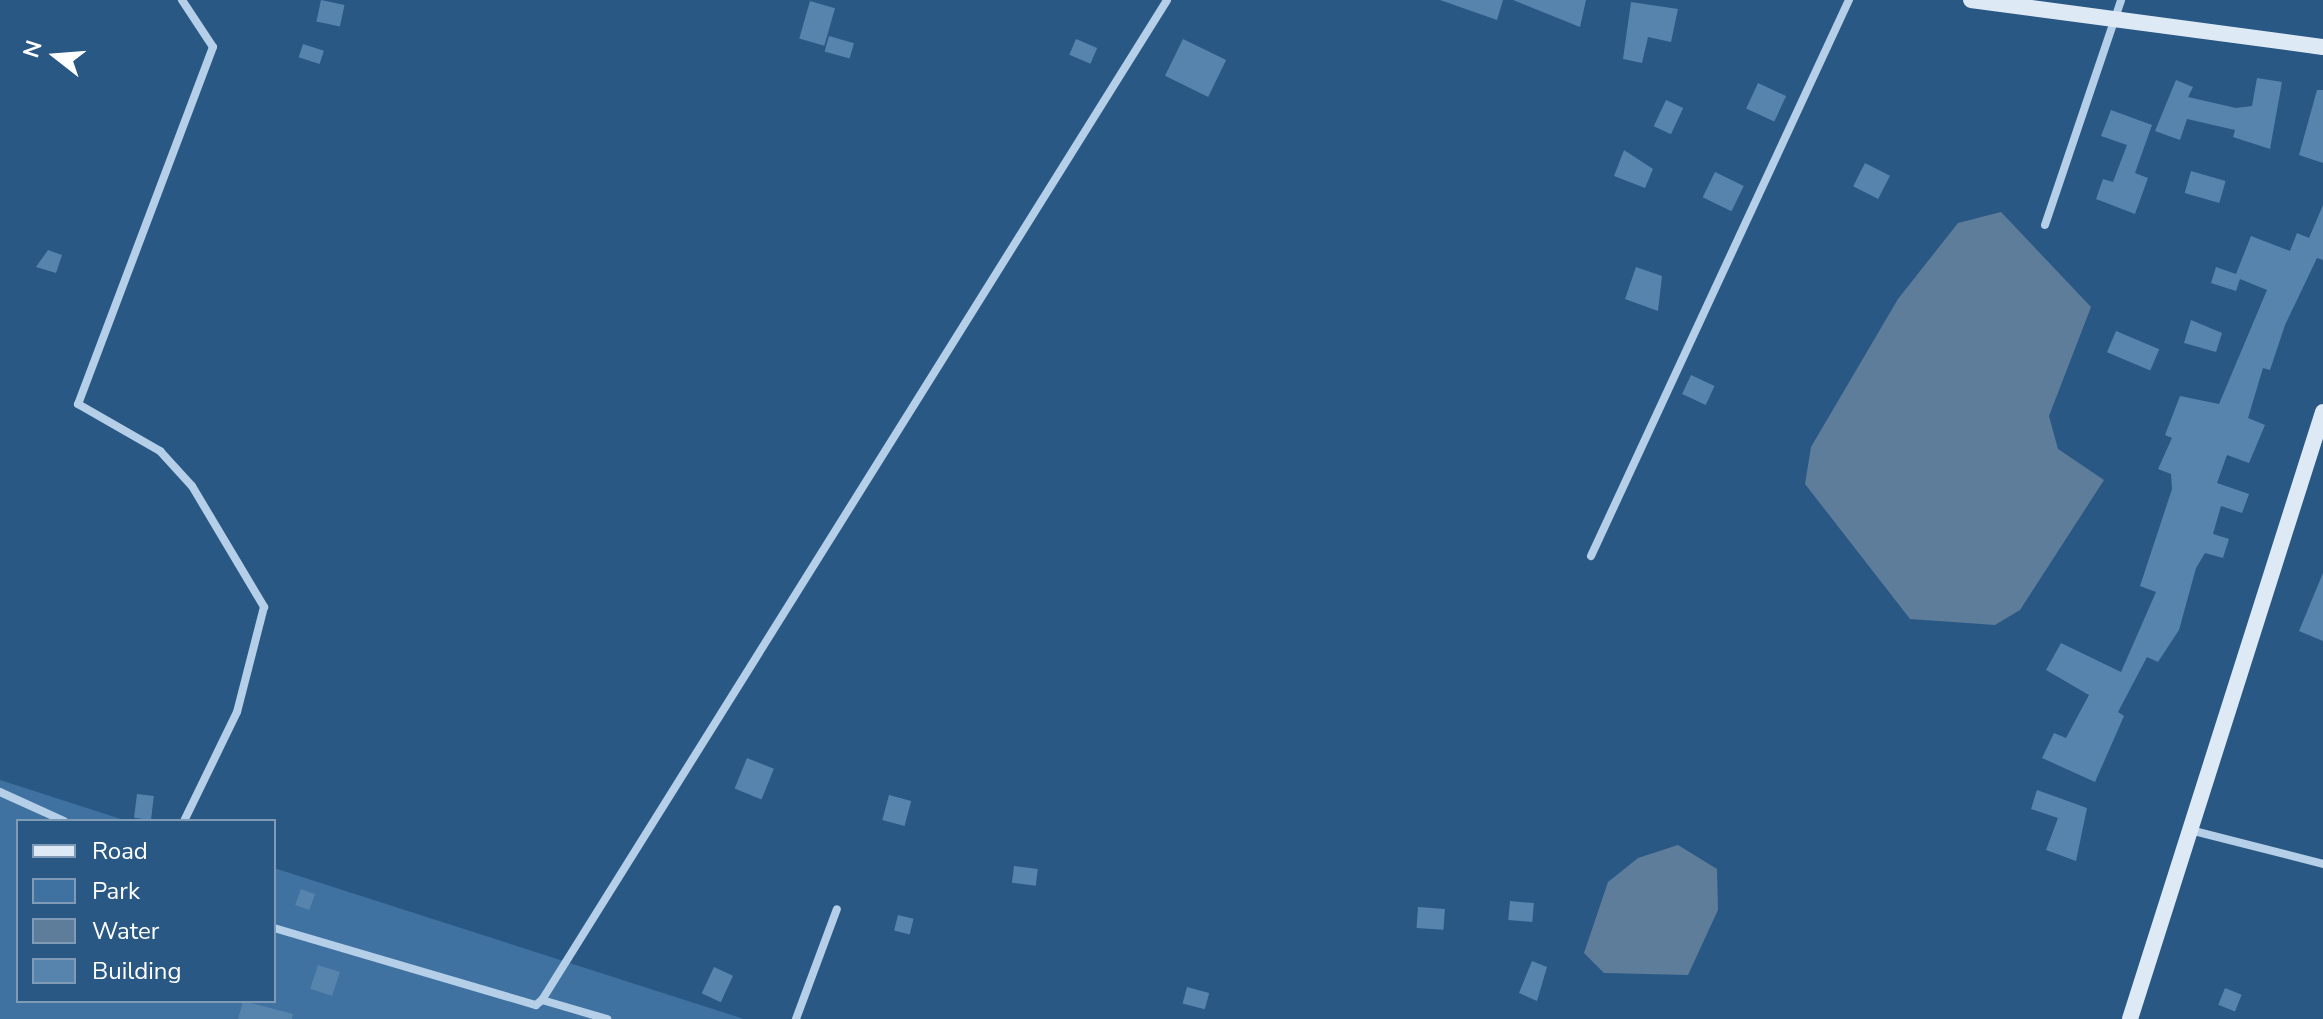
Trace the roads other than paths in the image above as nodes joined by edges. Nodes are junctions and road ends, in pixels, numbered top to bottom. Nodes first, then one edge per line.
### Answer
1 (182, 0) edge
2 (1167, 0) edge
3 (1849, 0) edge
4 (1971, 0) edge
5 (2121, 0) edge
6 (2115, 21) junction
7 (2323, 47) edge
8 (2045, 225) dead end
9 (2323, 412) edge
10 (2317, 449) edge
11 (1591, 556) dead end
12 (0, 792) edge
13 (60, 819) edge
14 (185, 819) edge
15 (2190, 830) junction
16 (2323, 864) edge
17 (837, 909) dead end
18 (276, 929) edge
19 (542, 1000) junction
20 (607, 1019) edge
21 (796, 1019) edge
22 (2130, 1019) edge

1 - 14 street
2 - 19 street
3 - 11 street
4 - 6 main road
5 - 6 street
6 - 7 main road
6 - 8 street
9 - 10 main road
10 - 15 main road
12 - 13 street
15 - 16 street
15 - 22 main road
17 - 21 street
18 - 19 street
19 - 20 street

